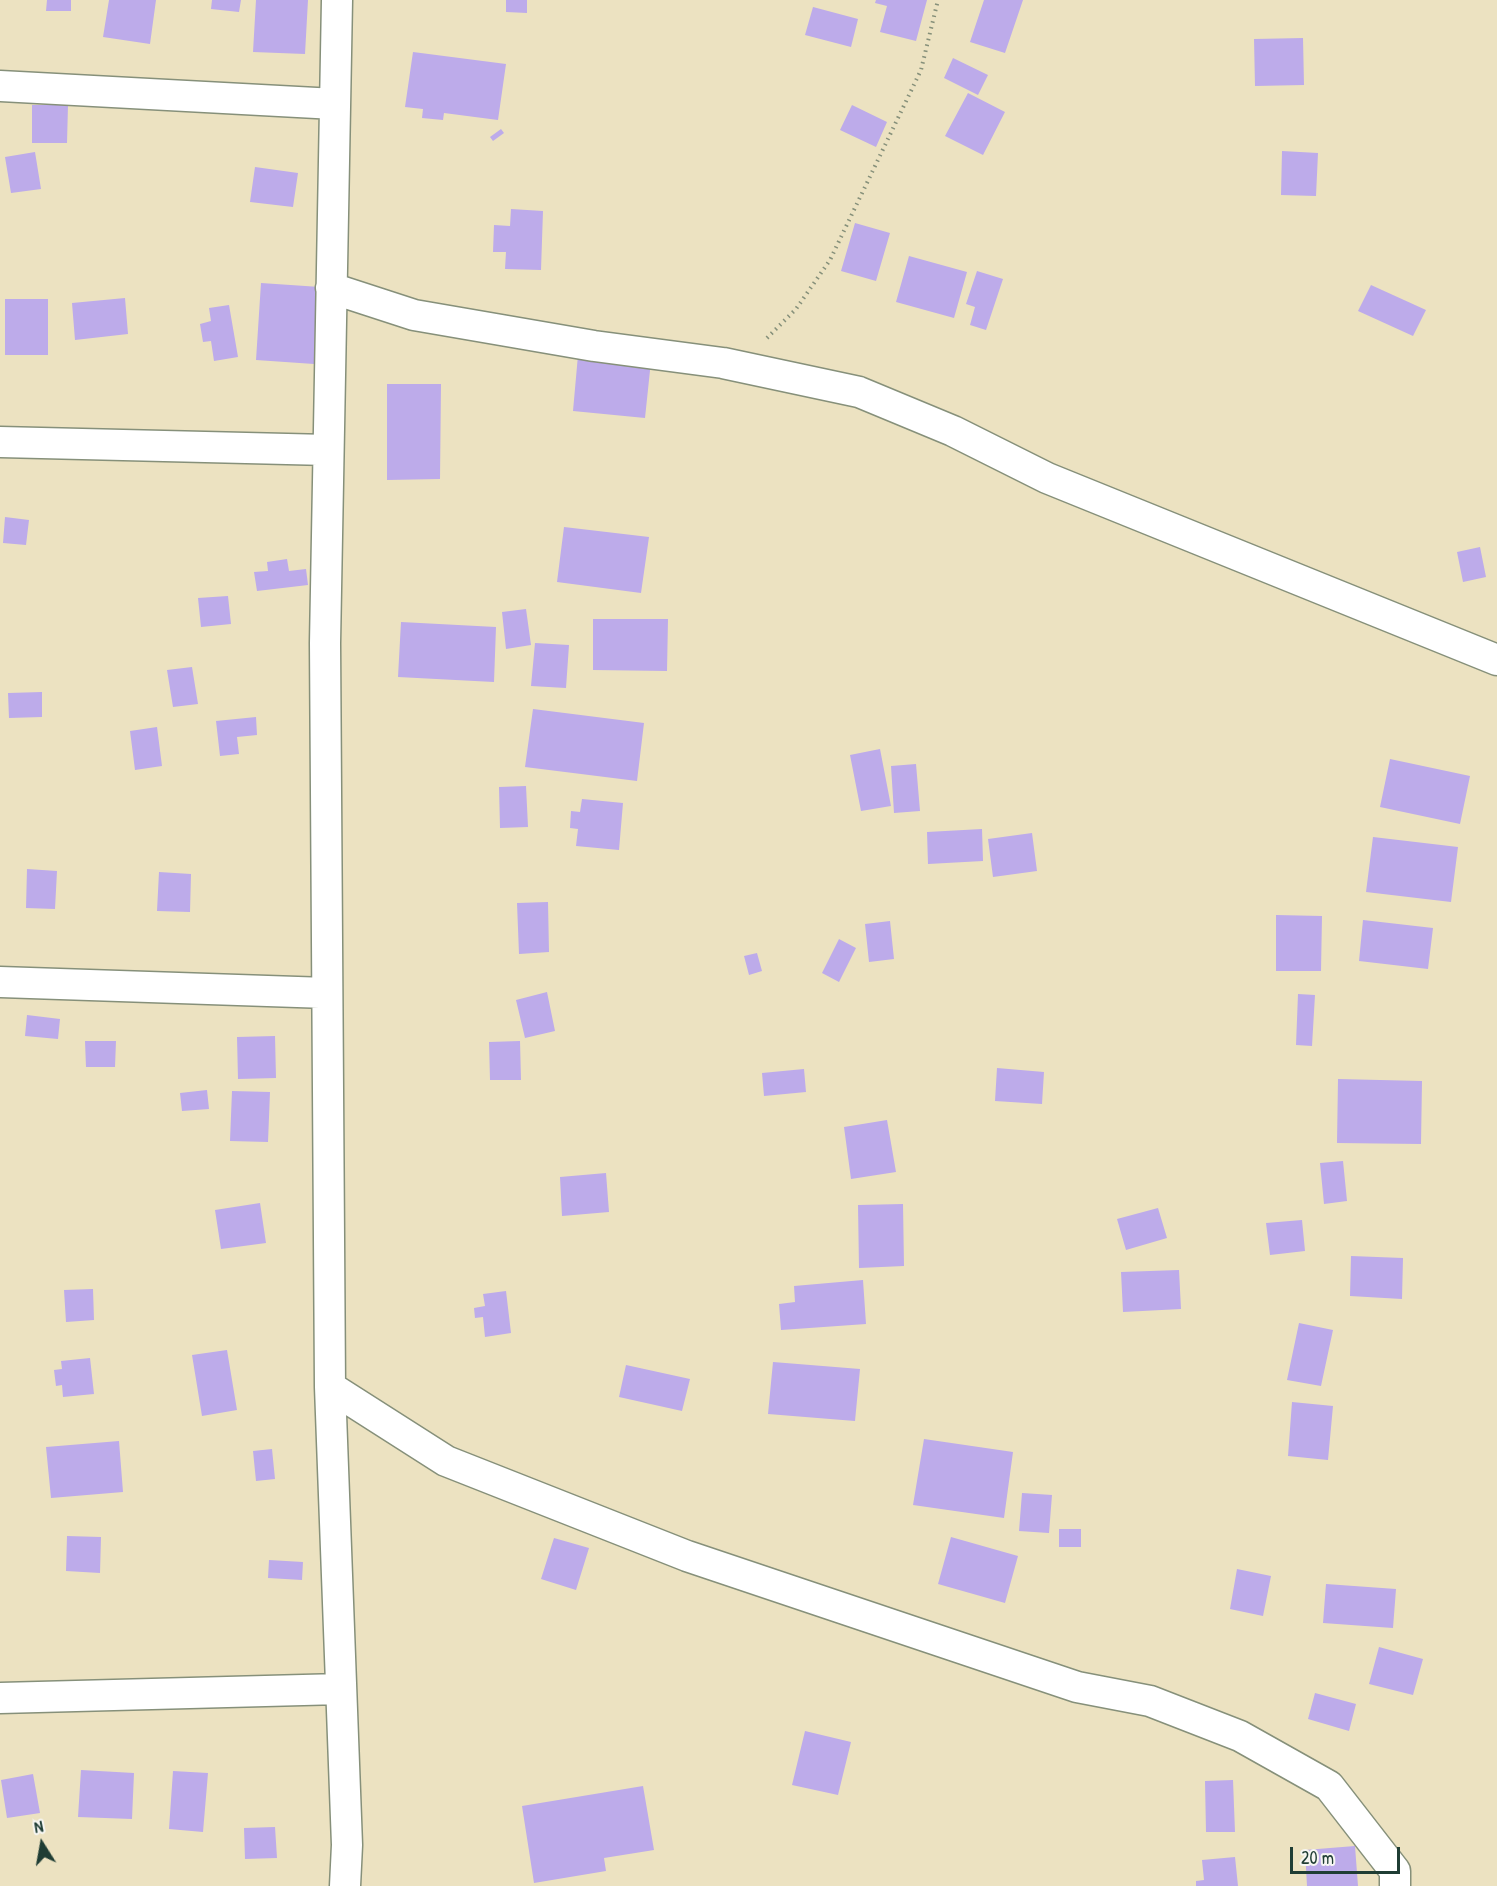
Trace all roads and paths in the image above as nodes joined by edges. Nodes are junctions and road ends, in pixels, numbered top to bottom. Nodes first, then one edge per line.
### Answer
1 (337, 0) edge
2 (938, 0) edge
3 (0, 86) edge
4 (335, 104) junction
5 (331, 288) junction
6 (723, 363) junction
7 (0, 442) edge
8 (328, 450) junction
9 (1497, 660) edge
10 (0, 982) edge
11 (327, 993) junction
12 (330, 1387) junction
13 (341, 1689) junction
14 (8, 1693) edge
15 (345, 1886) edge
16 (1395, 1886) edge

1 - 4 street
2 - 6 path
3 - 4 street
4 - 5 street
5 - 6 street
5 - 8 street
6 - 9 street
7 - 8 street
8 - 11 street
10 - 11 street
11 - 12 street
12 - 13 street
12 - 16 street
13 - 14 street
13 - 15 street

